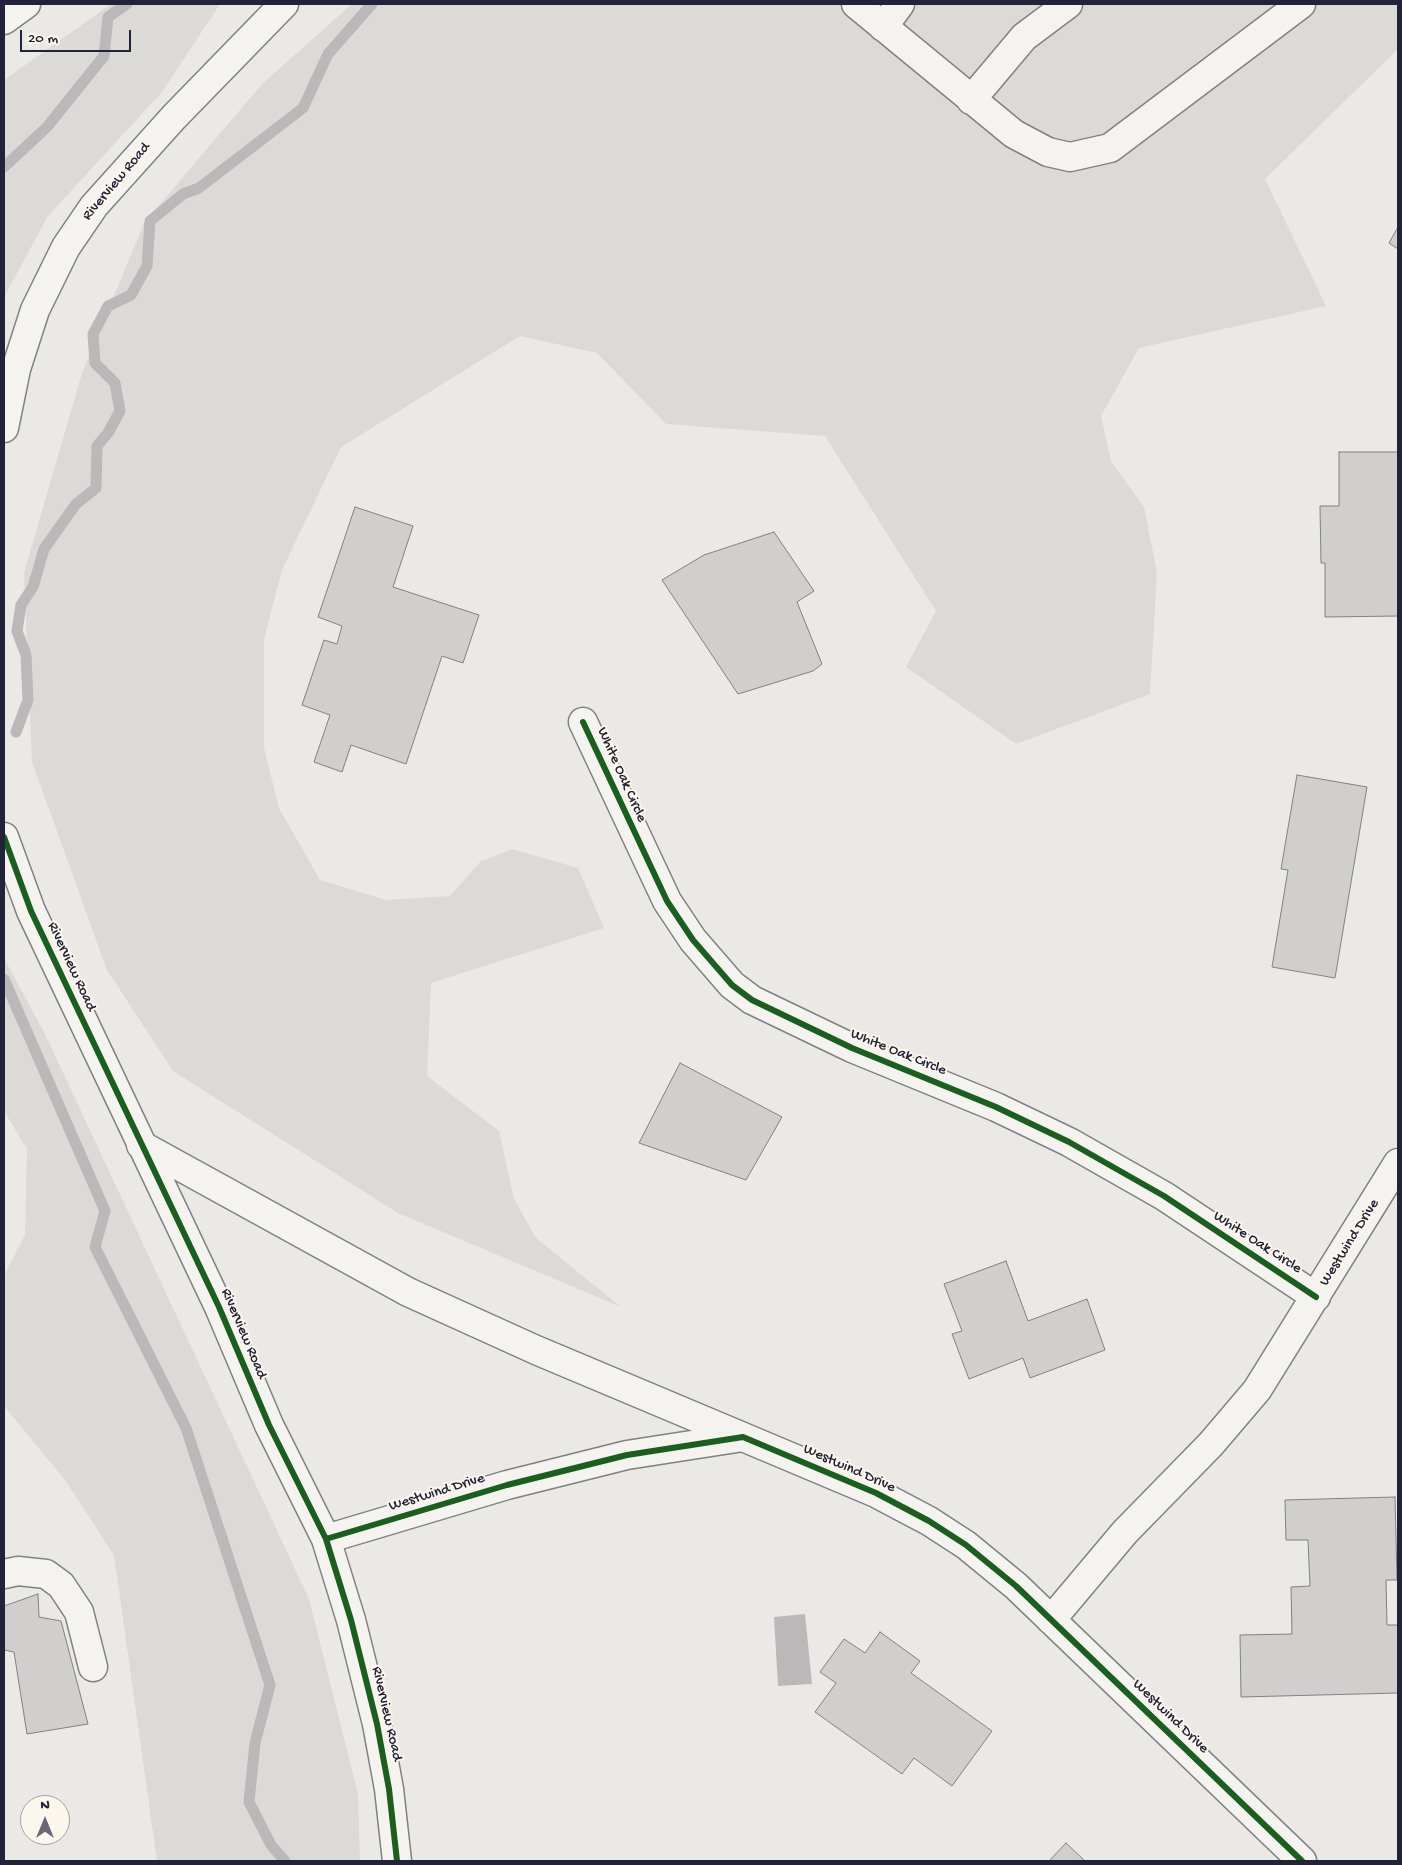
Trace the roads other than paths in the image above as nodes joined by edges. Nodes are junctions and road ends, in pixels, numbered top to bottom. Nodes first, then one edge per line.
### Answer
1 (26, 4) edge
2 (284, 4) edge
3 (856, 4) edge
4 (900, 4) edge
5 (1068, 4) edge
6 (1300, 4) edge
7 (4, 20) edge
8 (883, 27) junction
9 (971, 100) junction
10 (4, 428) edge
11 (583, 722) dead end
12 (4, 837) edge
13 (141, 1145) junction
14 (1398, 1163) edge
15 (1316, 1297) junction
16 (743, 1438) junction
17 (326, 1539) junction
18 (4, 1574) edge
19 (1051, 1620) junction
20 (93, 1667) dead end
21 (397, 1861) edge
22 (1302, 1861) edge

1 - 7 street
2 - 10 street, Riverview Road
3 - 8 street
4 - 8 street
5 - 9 street
6 - 9 street
8 - 9 street
11 - 15 street, White Oak Circle
12 - 13 street, Riverview Road
13 - 16 street, Westwind Drive
13 - 17 street, Riverview Road
14 - 15 street, Westwind Drive
15 - 19 street, Westwind Drive
16 - 17 street, Westwind Drive
16 - 19 street, Westwind Drive
17 - 21 street, Riverview Road
18 - 20 street
19 - 22 street, Westwind Drive

